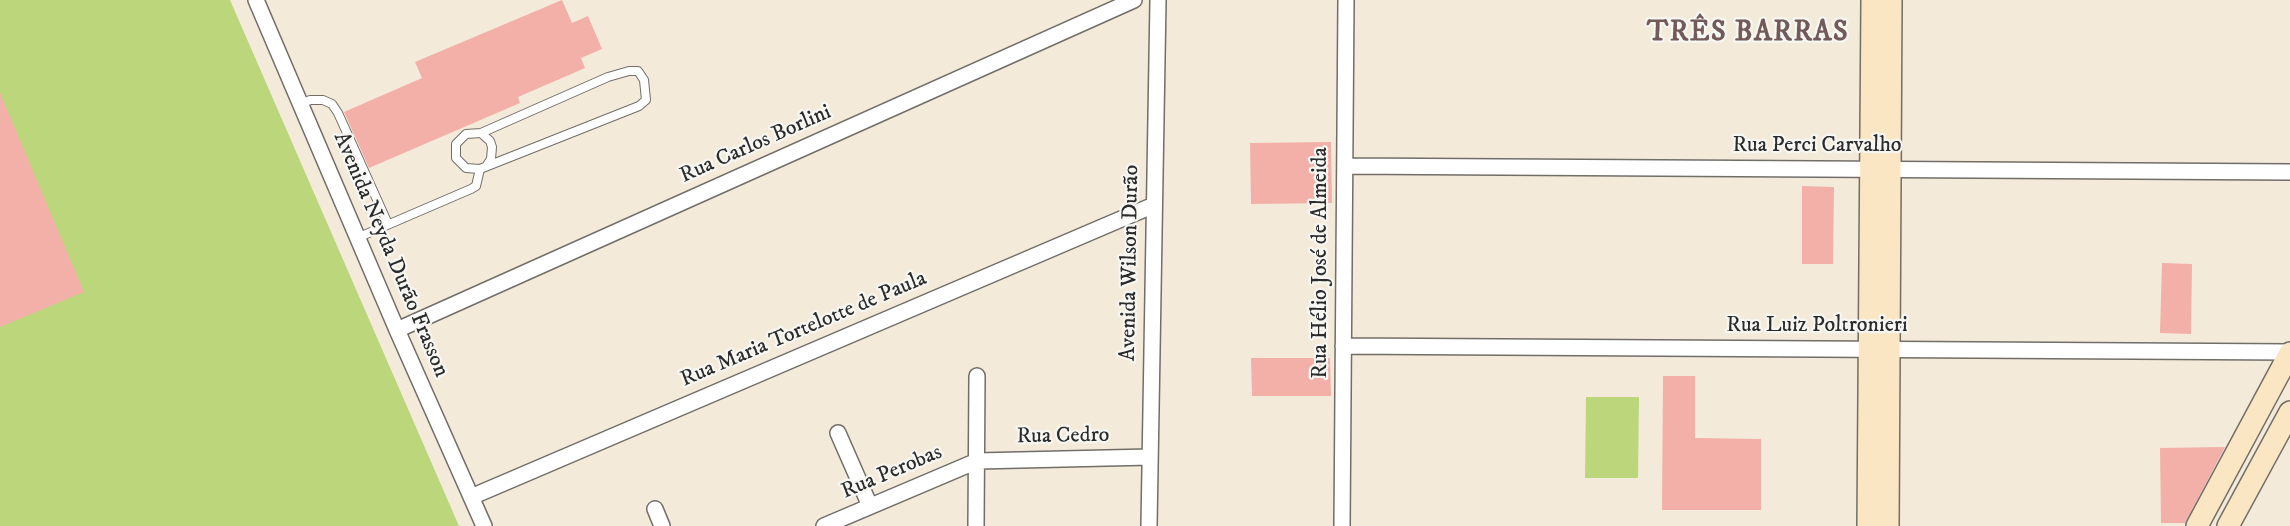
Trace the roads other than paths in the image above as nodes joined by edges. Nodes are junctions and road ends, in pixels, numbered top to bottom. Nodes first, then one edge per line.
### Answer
1 (256, 0) edge
2 (1134, 0) edge
3 (1158, 0) edge
4 (1346, 0) edge
5 (1872, 0) edge
6 (1891, 0) edge
7 (301, 104) junction
8 (481, 133) junction
9 (1345, 166) junction
10 (483, 167) junction
11 (1881, 169) junction
12 (2290, 172) edge
13 (1154, 205) junction
14 (388, 225) junction
15 (357, 238) junction
16 (397, 330) junction
17 (1343, 346) junction
18 (1879, 349) junction
19 (2290, 353) edge
20 (977, 376) dead end
21 (2290, 412) edge
22 (838, 433) dead end
23 (1150, 458) junction
24 (977, 461) junction
25 (471, 497) junction
26 (870, 507) junction
27 (655, 509) dead end
28 (484, 526) edge
29 (662, 526) edge
30 (824, 526) edge
31 (976, 526) edge
32 (1149, 526) edge
33 (1342, 526) edge
34 (1868, 526) edge
35 (1888, 526) edge
36 (2197, 526) edge
37 (2228, 526) edge

1 - 7 street, Avenida Neyda Durão Frasson
2 - 16 street, Rua Carlos Borlini
3 - 13 street, Avenida Wilson Durão
4 - 9 street, Rua Hélio José de Almeida
5 - 11 main road
6 - 11 main road
7 - 14 lane
7 - 15 street, Avenida Neyda Durão Frasson
8 - 10 lane
8 - 10 lane
8 - 10 lane
9 - 11 street, Rua Perci Carvalho
9 - 17 street, Rua Hélio José de Almeida
10 - 14 lane
11 - 12 street, Rua Perci Carvalho
11 - 18 main road
13 - 23 street, Avenida Wilson Durão
13 - 25 street, Rua Maria Tortelotte de Paula
14 - 15 lane
15 - 16 street, Avenida Neyda Durão Frasson
16 - 25 street, Avenida Neyda Durão Frasson
17 - 18 street, Rua Luiz Poltronieri
17 - 33 street, Rua Hélio José de Almeida
18 - 19 street, Rua Luiz Poltronieri
18 - 34 main road
18 - 35 main road
19 - 36 main road
20 - 24 street
21 - 37 main road
22 - 26 street
23 - 24 street, Rua Cedro
23 - 32 street, Avenida Wilson Durão
24 - 26 street, Rua Perobas
24 - 31 street
25 - 28 street, Avenida Neyda Durão Frasson
26 - 30 street, Rua Perobas
27 - 29 street

